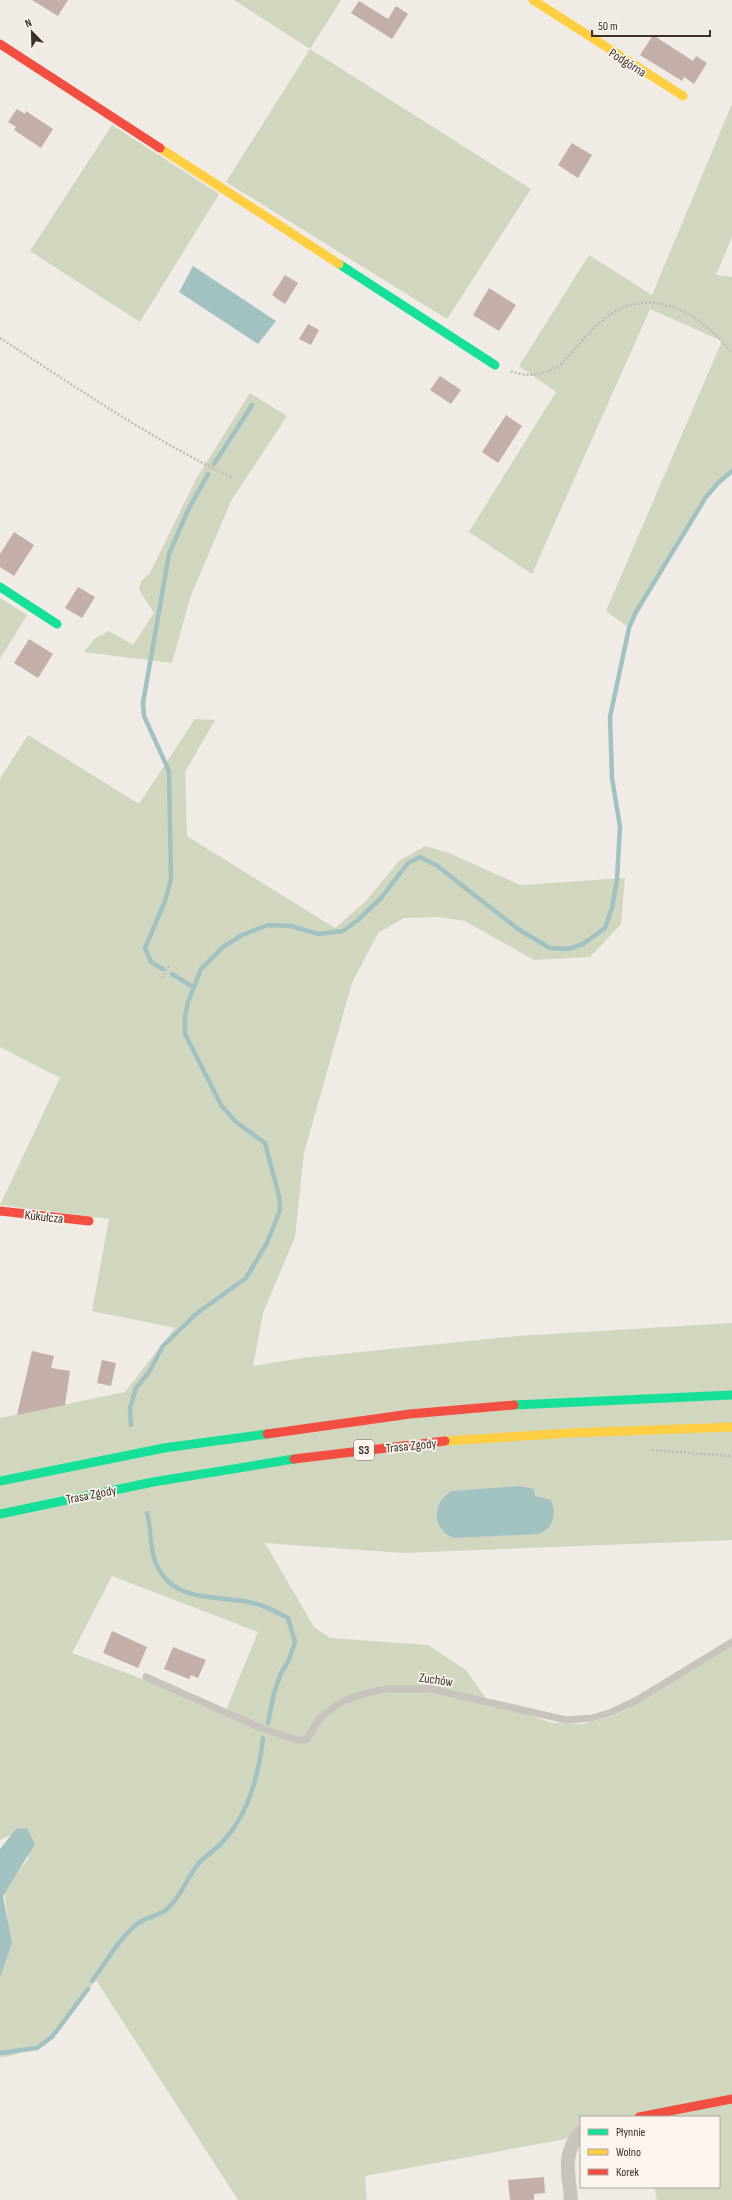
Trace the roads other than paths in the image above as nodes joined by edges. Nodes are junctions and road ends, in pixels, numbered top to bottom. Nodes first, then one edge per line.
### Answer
1 (533, 0) edge
2 (0, 44) edge
3 (683, 96) dead end
4 (495, 365) road end
5 (0, 587) edge
6 (57, 624) dead end
7 (0, 1211) edge
8 (88, 1221) dead end
9 (732, 1395) edge
10 (732, 1426) edge
11 (0, 1481) edge
12 (0, 1514) edge
13 (732, 1642) edge
14 (146, 1677) dead end
15 (732, 2099) edge
16 (644, 2116) edge
17 (580, 2133) edge
18 (571, 2200) edge

1 - 3 main road, Podgórna
2 - 4 main road
5 - 6 main road
7 - 8 main road, Kukułcza
9 - 11 main road, S3
10 - 12 main road, Trasa Zgody / S3
13 - 14 lane, Zuchów
15 - 16 main road
17 - 18 street

